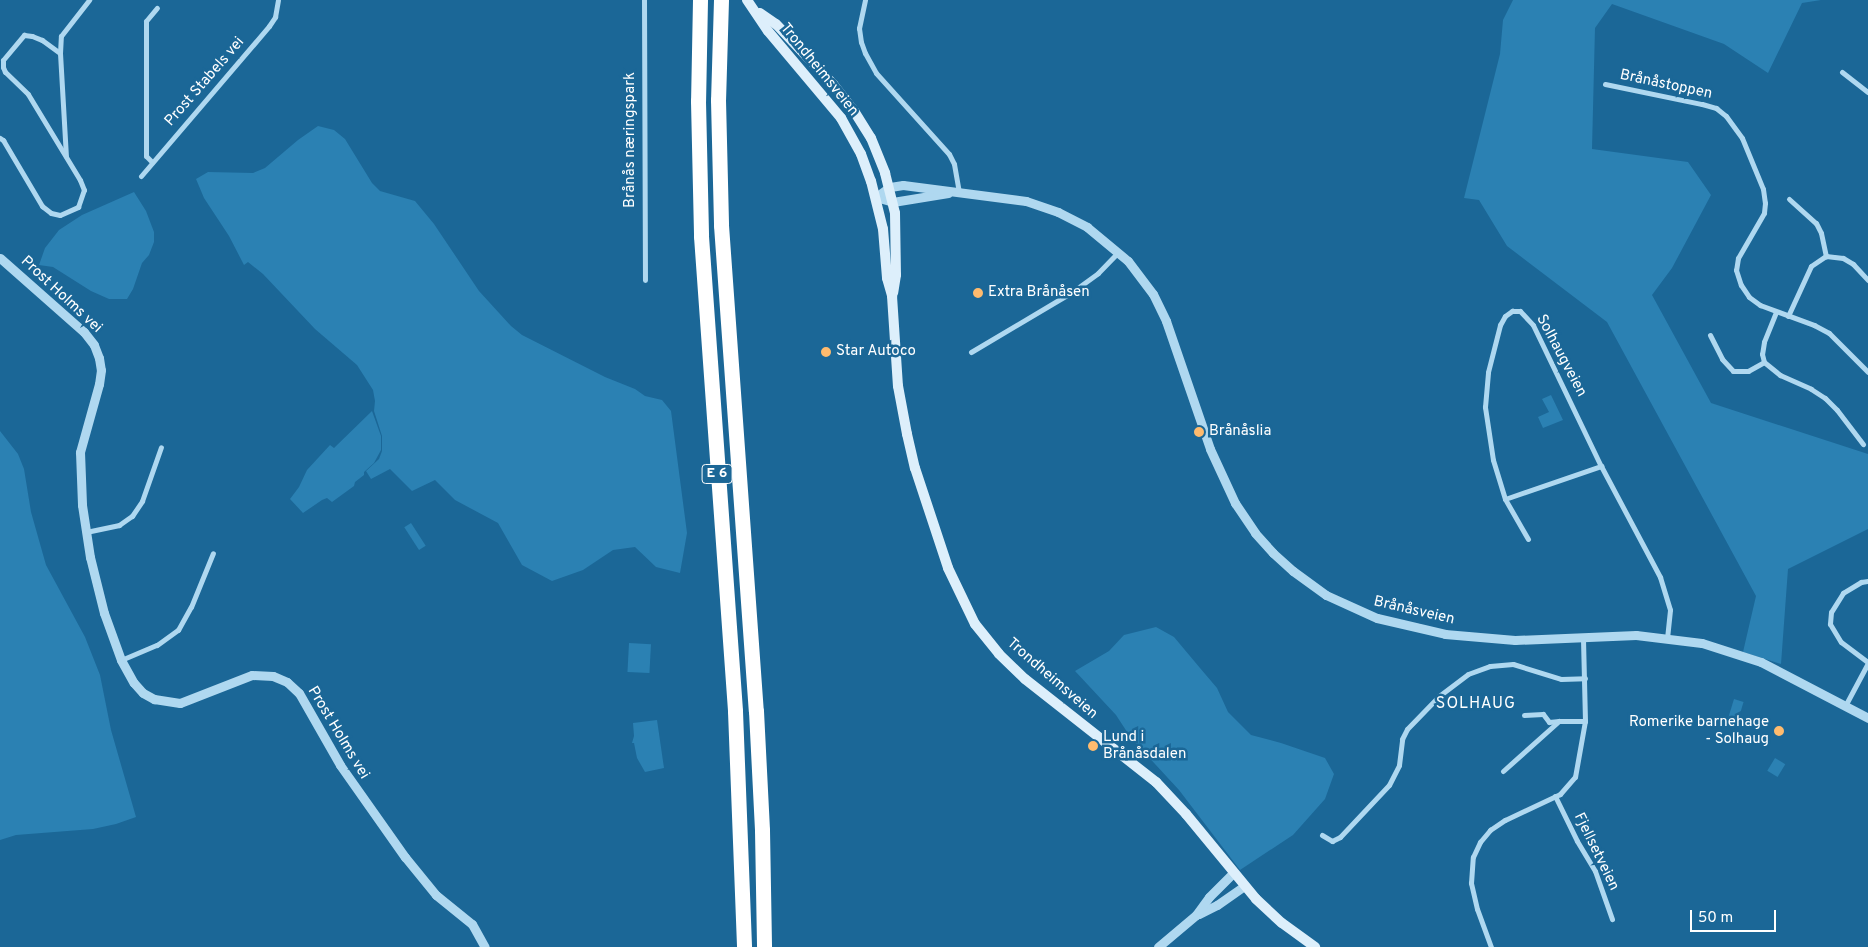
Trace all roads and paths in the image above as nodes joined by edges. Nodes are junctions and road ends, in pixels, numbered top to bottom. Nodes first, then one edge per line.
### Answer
1 (89, 0) edge
2 (278, 0) edge
3 (644, 0) edge
4 (700, 0) edge
5 (865, 0) edge
6 (750, 4) edge
7 (721, 6) edge
8 (158, 8) dead end
9 (60, 53) junction
10 (1842, 72) dead end
11 (1605, 84) dead end
12 (1868, 92) edge
13 (0, 138) edge
14 (66, 156) junction
15 (152, 162) junction
16 (141, 176) dead end
17 (890, 188) junction
18 (948, 193) junction
19 (959, 193) junction
20 (876, 197) junction
21 (1790, 200) dead end
22 (893, 202) junction
23 (1119, 251) junction
24 (1826, 256) junction
25 (0, 258) edge
26 (645, 280) dead end
27 (1868, 280) edge
28 (892, 296) junction
29 (1776, 312) junction
30 (1788, 316) junction
31 (1710, 335) dead end
32 (971, 352) dead end
33 (1764, 362) junction
34 (1868, 372) edge
35 (1863, 444) dead end
36 (161, 447) dead end
37 (1601, 466) junction
38 (1505, 499) junction
39 (86, 532) junction
40 (1528, 539) dead end
41 (213, 553) dead end
42 (1868, 580) edge
43 (1583, 637) junction
44 (1667, 637) junction
45 (121, 660) junction
46 (1868, 662) edge
47 (1585, 678) junction
48 (1845, 706) junction
49 (1524, 715) dead end
50 (1868, 718) edge
51 (1585, 720) junction
52 (1559, 721) junction
53 (1503, 771) dead end
54 (1555, 796) junction
55 (1322, 836) dead end
56 (1233, 873) junction
57 (1244, 886) junction
58 (1196, 915) junction
59 (1612, 919) dead end
60 (485, 947) edge
61 (744, 947) edge
62 (764, 947) edge
63 (1158, 947) edge
64 (1314, 947) edge
65 (1491, 947) edge

1 - 9 street
2 - 15 street, Prost Stabels vei
3 - 26 street, Brånås næringspark
4 - 61 highway, E 6
5 - 19 street
6 - 17 main road, Trondheimsveien
6 - 20 main road, Trondheimsveien
7 - 62 highway, E 6
8 - 15 street
9 - 14 street
9 - 14 street
10 - 12 street
11 - 29 street, Brånåstoppen
13 - 14 street
15 - 16 street, Prost Stabels vei
17 - 18 street, Brånåsveien
17 - 20 street, Brånåsveien
17 - 22 main road, Trondheimsveien
18 - 19 street, Brånåsveien
18 - 22 street, Brånåsveien
19 - 23 street, Brånåsveien
20 - 22 street, Brånåsveien
20 - 28 main road, Trondheimsveien
21 - 24 street
22 - 28 main road, Trondheimsveien
23 - 32 street
23 - 43 street, Brånåsveien
24 - 27 street
24 - 30 street
25 - 39 street, Prost Holms vei
28 - 56 main road, Trondheimsveien
29 - 30 street, Brånåstoppen
29 - 33 street
30 - 34 street, Brånåstoppen
31 - 33 street
33 - 35 street
36 - 39 street
37 - 38 street
37 - 38 street, Solhaugveien
37 - 44 street, Solhaugveien
38 - 40 street, Solhaugveien
39 - 45 street, Prost Holms vei
41 - 45 street
42 - 46 street
43 - 44 street, Brånåsveien
43 - 47 street
44 - 48 street, Brånåsveien
45 - 60 street, Prost Holms vei
46 - 48 street
47 - 51 street
47 - 55 street
48 - 50 street, Brånåsveien
49 - 52 street
51 - 52 street
51 - 54 street
52 - 53 street
54 - 59 street, Fjellsetveien
54 - 65 street
56 - 57 main road, Trondheimsveien
56 - 58 street
57 - 58 street
57 - 64 main road, Trondheimsveien
58 - 63 street

